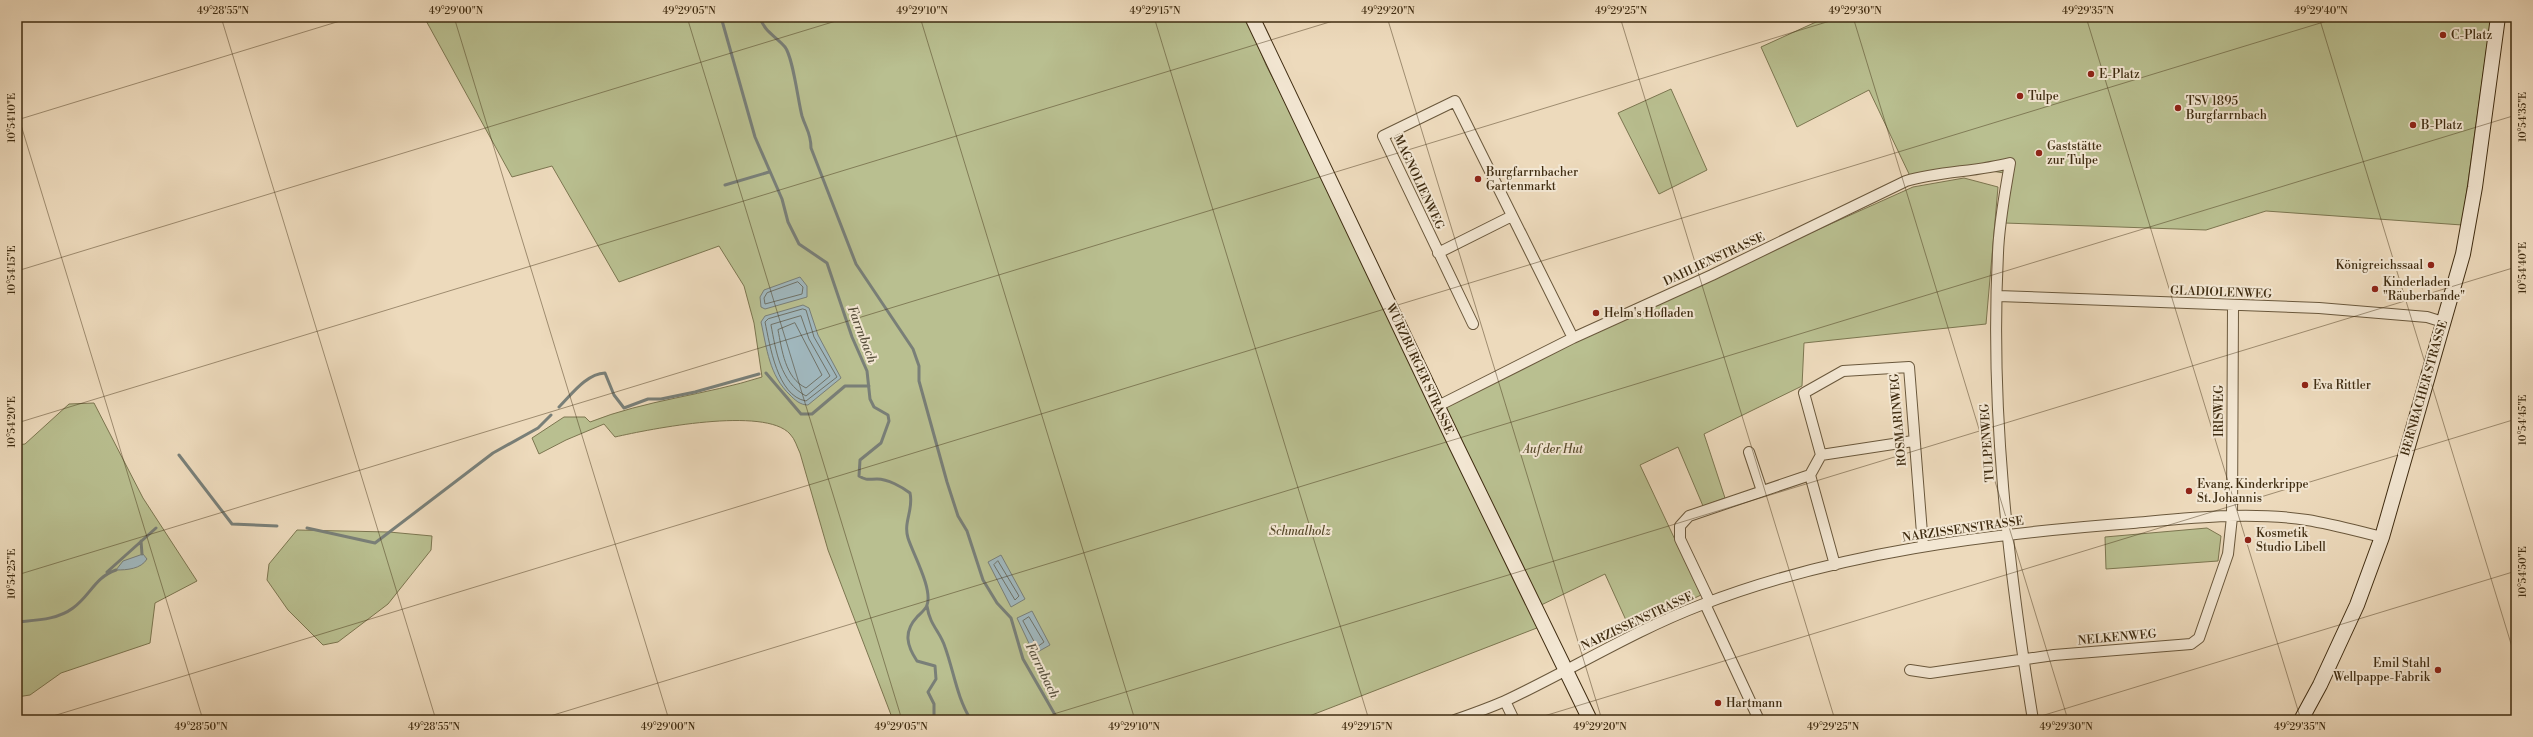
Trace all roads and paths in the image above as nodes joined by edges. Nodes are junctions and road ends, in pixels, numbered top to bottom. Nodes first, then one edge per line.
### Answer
1 (1252, 17) edge
2 (2498, 17) edge
3 (2010, 163) joint
4 (1512, 216) junction
5 (1438, 253) junction
6 (1998, 296) junction
7 (2233, 306) junction
8 (2443, 322) junction
9 (1473, 324) dead end
10 (1573, 338) junction
11 (1438, 406) junction
12 (1913, 441) junction
13 (1749, 452) dead end
14 (1821, 455) junction
15 (1810, 475) junction
16 (1762, 491) junction
17 (2232, 517) junction
18 (2007, 536) junction
19 (2382, 537) junction
20 (1923, 546) junction
21 (1834, 565) junction
22 (1707, 603) junction
23 (2023, 660) junction
24 (1565, 669) junction
25 (1910, 670) dead end
26 (1505, 701) junction
27 (1455, 720) edge
28 (1514, 720) edge
29 (1590, 720) edge
30 (1759, 720) edge
31 (2033, 720) edge
32 (2301, 720) edge

1 - 11 street, WÜRZBURGER STRASSE
2 - 8 street, BERNBACHER STRASSE
3 - 6 street, TULPENWEG
3 - 10 street, DAHLIENSTRASSE
4 - 5 street
4 - 5 street, MAGNOLIENWEG
4 - 10 street, MAGNOLIENWEG
5 - 9 street, MAGNOLIENWEG
6 - 7 street, GLADIOLENWEG
6 - 18 street, TULPENWEG
7 - 8 street, GLADIOLENWEG
7 - 17 street, IRISWEG
8 - 19 street, BERNBACHER STRASSE
10 - 11 street, DAHLIENSTRASSE
11 - 24 street, WÜRZBURGER STRASSE
12 - 14 street
12 - 14 street, ROSMARINWEG
12 - 20 street, ROSMARINWEG
13 - 16 street
14 - 15 street
15 - 16 street
15 - 21 street
16 - 22 street
17 - 18 street, NARZISSENSTRASSE
17 - 19 street, NARZISSENSTRASSE
17 - 23 street, NELKENWEG
18 - 20 street, NARZISSENSTRASSE
18 - 23 street, TULPENWEG
19 - 32 street, BERNBACHER STRASSE
20 - 21 street, NARZISSENSTRASSE
21 - 22 street, NARZISSENSTRASSE
22 - 24 street, NARZISSENSTRASSE
22 - 30 street
23 - 25 street, NELKENWEG
23 - 31 street, TULPENWEG
24 - 26 street, NARZISSENSTRASSE
24 - 29 street, WÜRZBURGER STRASSE
26 - 27 street, NARZISSENSTRASSE
26 - 28 street

